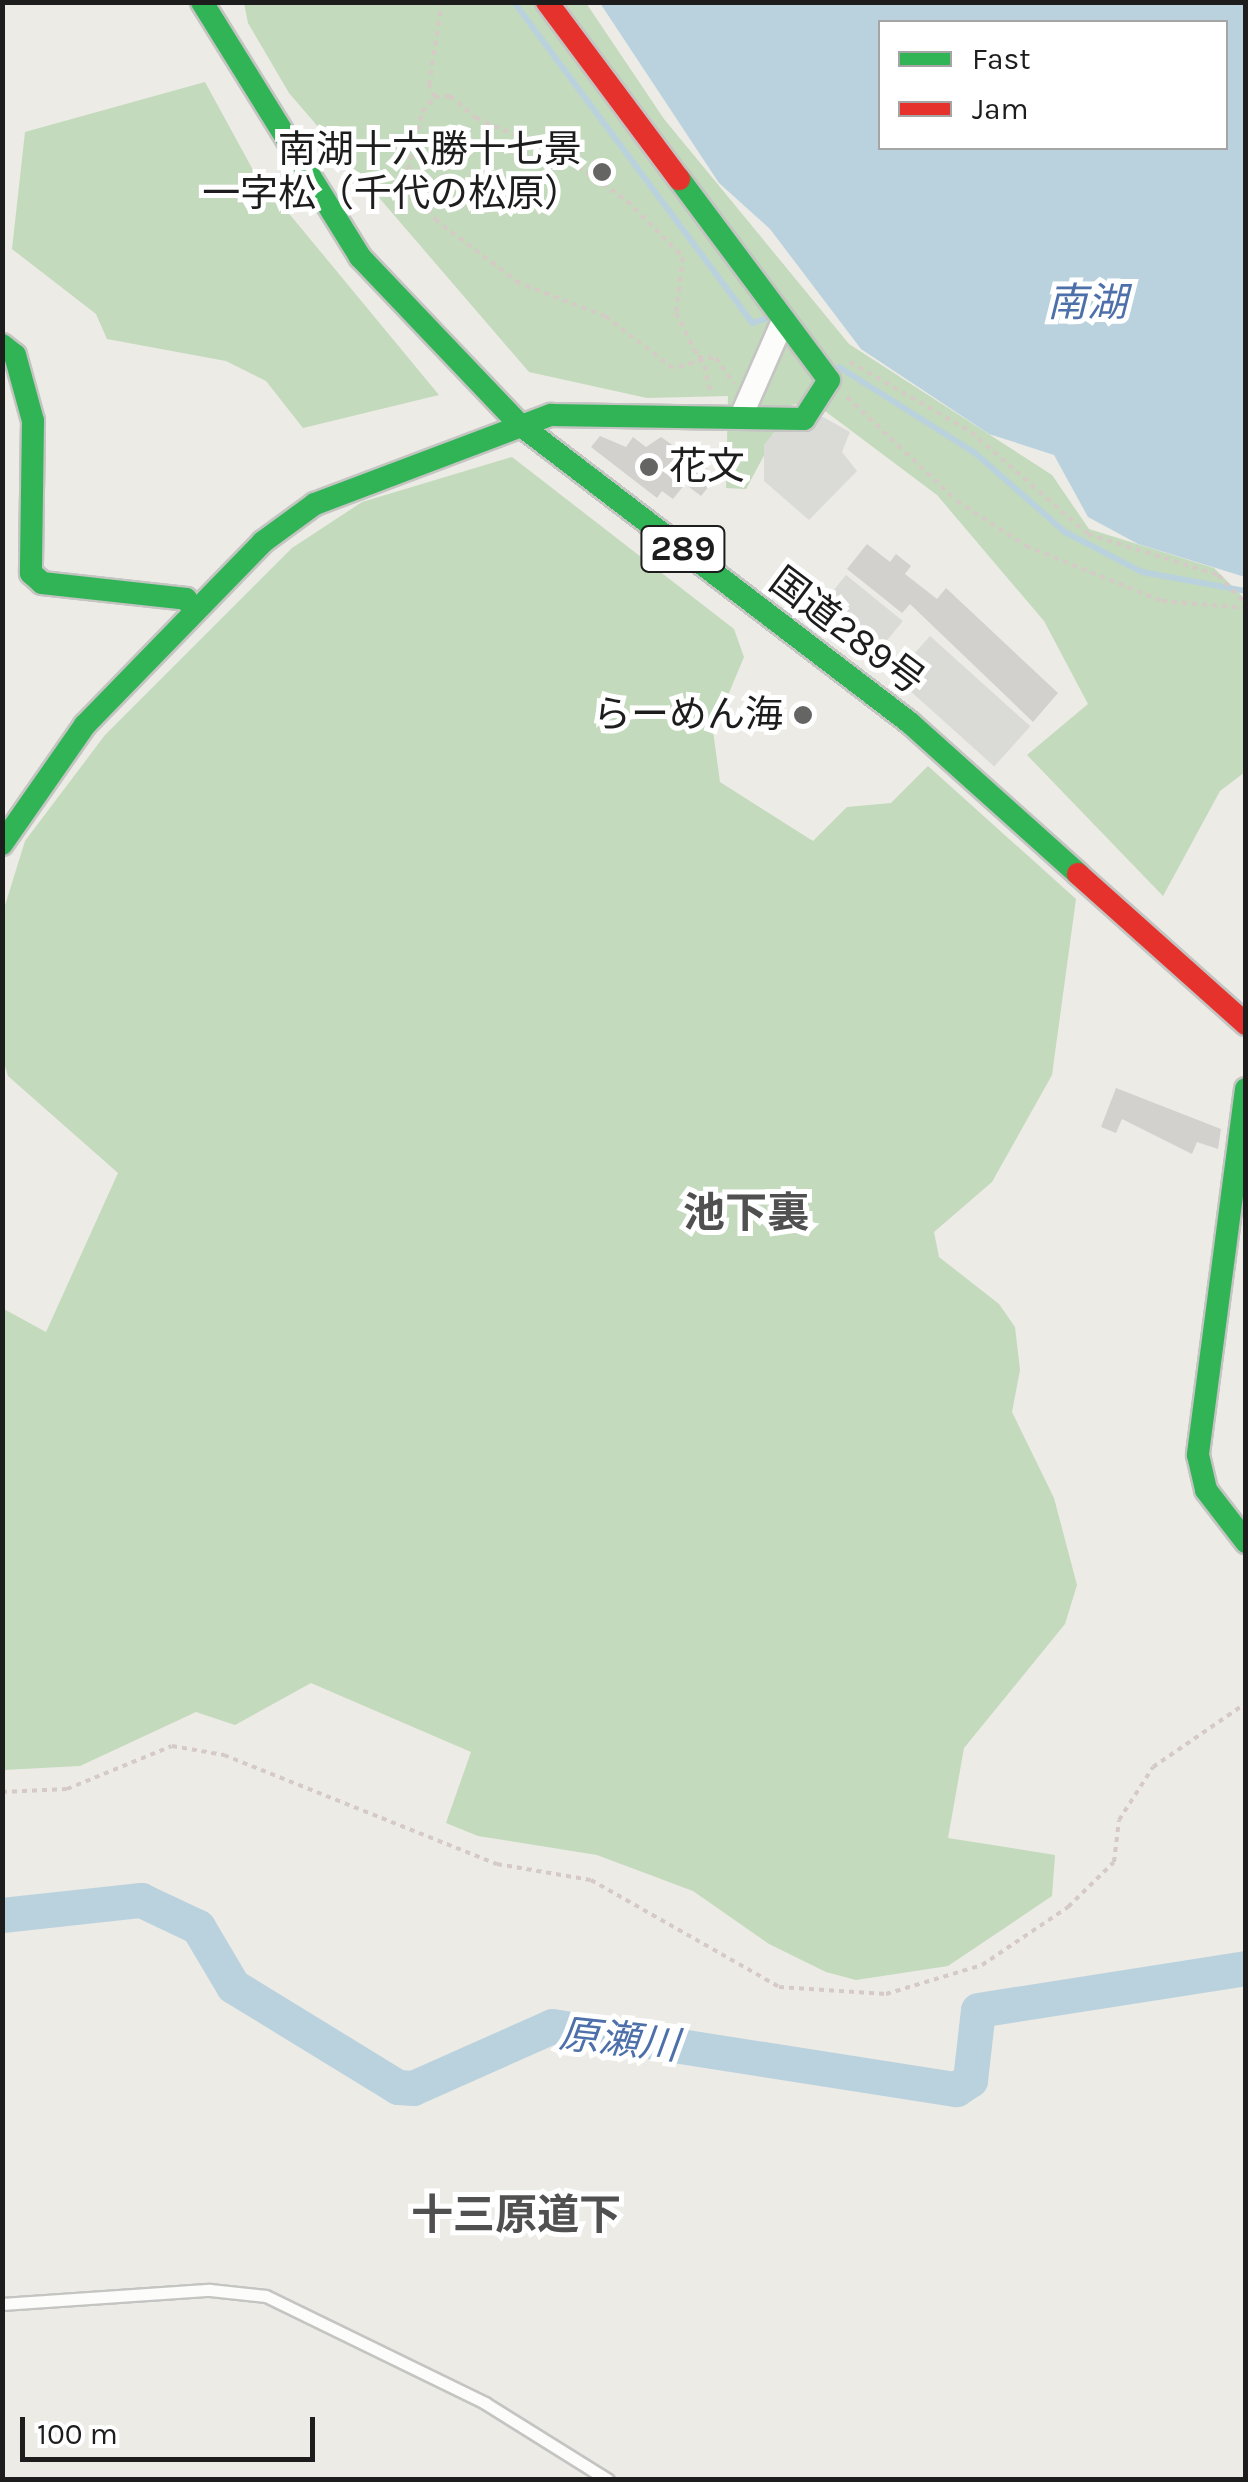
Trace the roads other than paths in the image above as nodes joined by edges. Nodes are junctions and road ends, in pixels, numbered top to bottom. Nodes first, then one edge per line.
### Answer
1 (202, 2) edge
2 (547, 2) edge
3 (782, 323) junction
4 (2, 345) edge
5 (743, 412) junction
6 (519, 424) junction
7 (196, 611) junction
8 (11, 808) edge
9 (2, 844) edge
10 (1246, 1024) edge
11 (1246, 1089) edge
12 (1246, 1542) edge
13 (2, 2304) edge
14 (608, 2480) edge

1 - 6 main road, 国道289号 / 289
2 - 3 main road
3 - 5 street
3 - 5 main road
4 - 7 main road
5 - 6 main road
6 - 7 main road
6 - 10 main road, 国道289号 / 289
7 - 8 main road
8 - 9 main road
11 - 12 main road
13 - 14 lane

